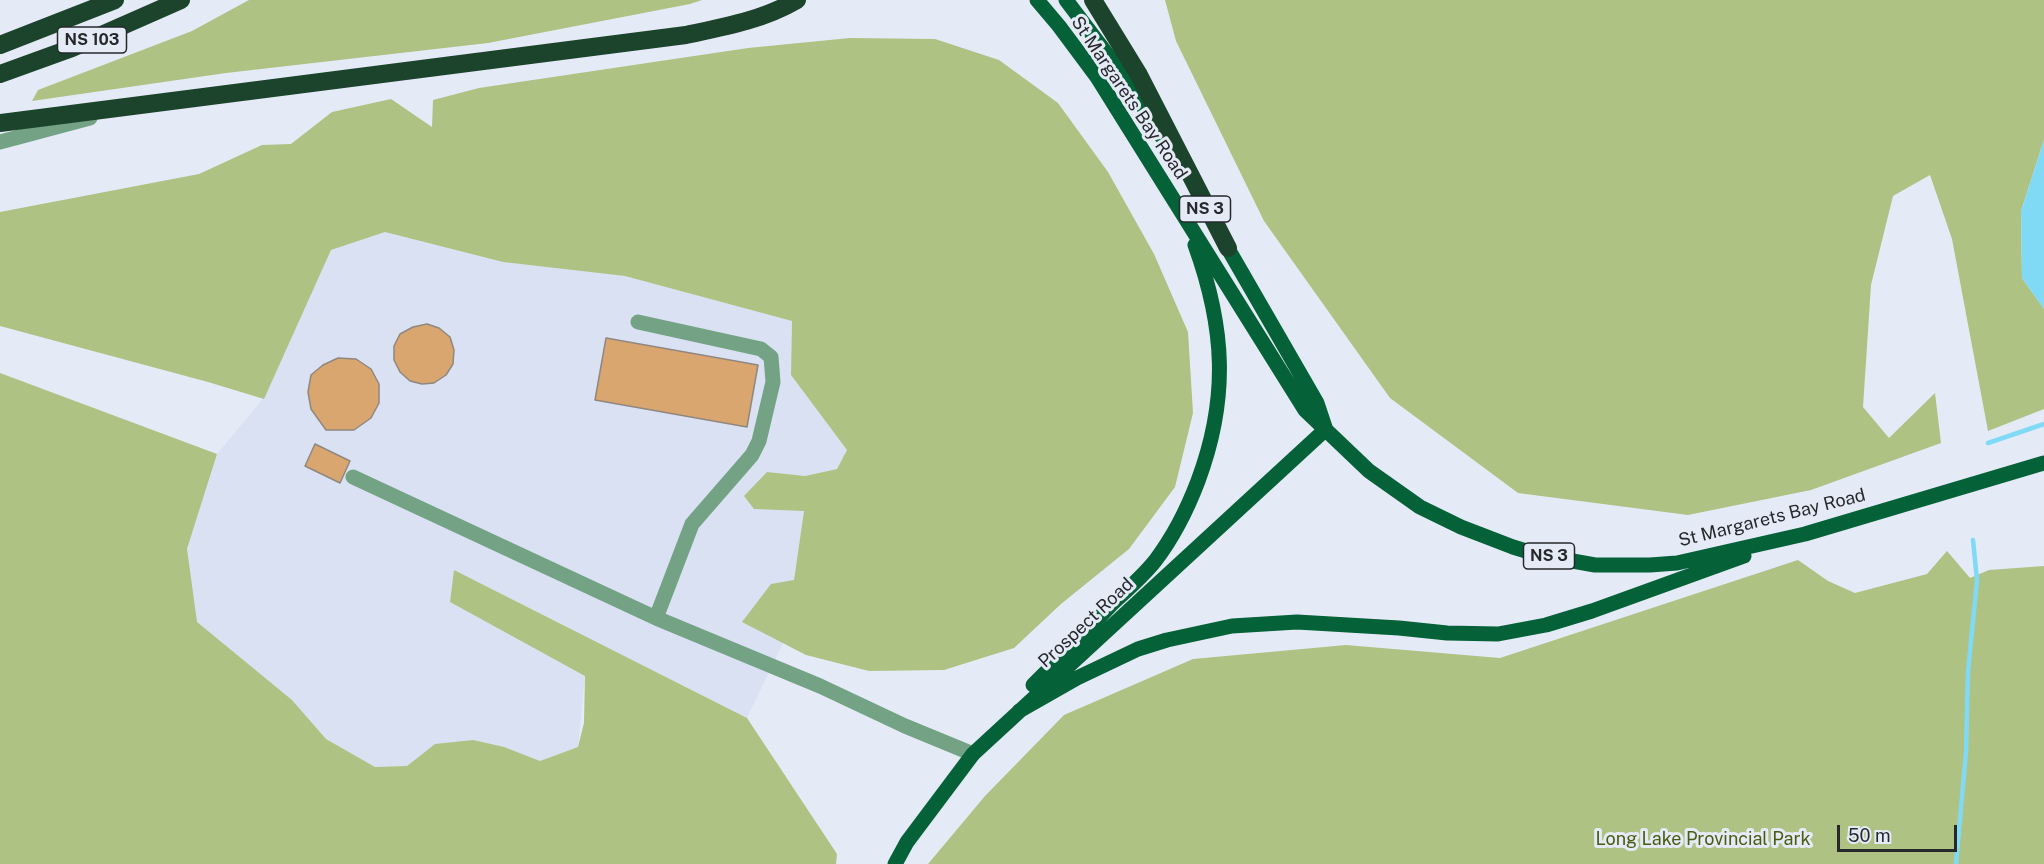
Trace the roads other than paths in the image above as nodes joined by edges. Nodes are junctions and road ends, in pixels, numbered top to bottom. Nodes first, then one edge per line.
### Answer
1 (115, 0) edge
2 (181, 0) edge
3 (797, 0) edge
4 (1037, 0) edge
5 (1066, 0) edge
6 (1093, 0) edge
7 (0, 45) edge
8 (0, 74) edge
9 (127, 108) junction
10 (0, 123) edge
11 (0, 142) edge
12 (1174, 201) junction
13 (1228, 248) junction
14 (638, 322) dead end
15 (1326, 429) junction
16 (2044, 463) edge
17 (353, 477) dead end
18 (1805, 534) junction
19 (656, 618) junction
20 (1019, 711) junction
21 (973, 754) junction
22 (895, 864) edge

1 - 7 highway, NS 103
2 - 8 highway, NS 103
3 - 9 highway
4 - 12 main road, St Margarets Bay Road / NS 3
5 - 13 main road, St Margarets Bay Road / NS 3
6 - 13 highway
9 - 10 highway
9 - 11 lane
12 - 15 main road, St Margarets Bay Road / NS 3
12 - 20 main road
13 - 15 main road, St Margarets Bay Road / NS 3
14 - 19 lane
15 - 18 main road, St Margarets Bay Road / NS 3
15 - 20 main road, Prospect Road
16 - 18 main road, St Margarets Bay Road / NS 3
17 - 19 lane
18 - 20 main road
19 - 21 lane
20 - 21 main road, Prospect Road
21 - 22 main road, Prospect Road

